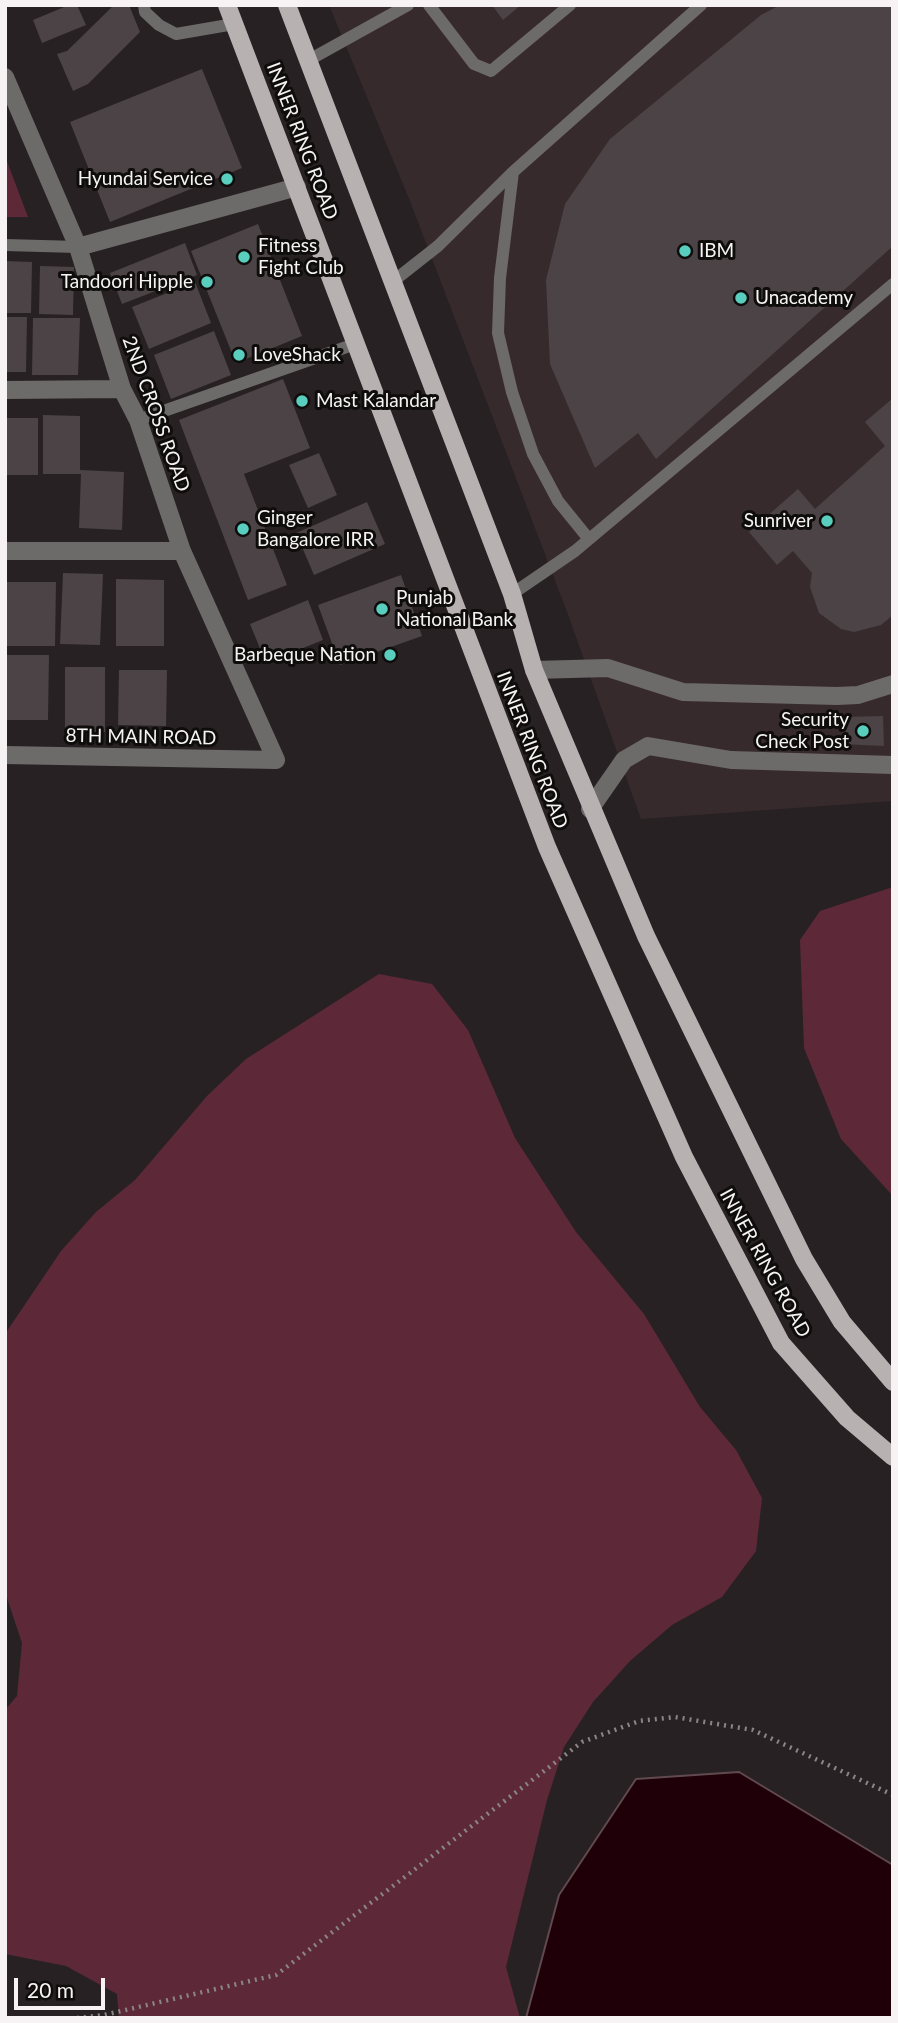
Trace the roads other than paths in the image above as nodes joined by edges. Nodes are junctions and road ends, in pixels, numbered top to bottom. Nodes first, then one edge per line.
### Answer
1 (144, 5) edge
2 (227, 5) edge
3 (287, 5) edge
4 (408, 5) edge
5 (429, 5) edge
6 (570, 5) edge
7 (701, 5) edge
8 (234, 24) junction
9 (309, 60) junction
10 (5, 77) edge
11 (513, 172) junction
12 (298, 187) junction
13 (5, 245) edge
14 (78, 247) junction
15 (391, 283) junction
16 (893, 284) edge
17 (355, 344) junction
18 (122, 389) junction
19 (5, 390) edge
20 (138, 420) junction
21 (588, 538) junction
22 (5, 551) edge
23 (182, 551) junction
24 (512, 594) junction
25 (534, 670) junction
26 (893, 684) edge
27 (5, 755) edge
28 (276, 761) joint
29 (893, 765) edge
30 (590, 808) junction
31 (893, 1382) edge
32 (893, 1457) edge

1 - 8 lane
2 - 8 main road, INNER RING ROAD
3 - 9 main road, INNER RING ROAD
4 - 9 lane
5 - 6 lane
7 - 11 lane
8 - 12 main road, INNER RING ROAD
9 - 15 main road, INNER RING ROAD
10 - 14 street, 2ND CROSS ROAD
11 - 15 lane
11 - 21 lane
12 - 14 street
12 - 17 main road, INNER RING ROAD
13 - 14 lane
14 - 18 street, 2ND CROSS ROAD
15 - 24 main road, INNER RING ROAD
16 - 21 lane
17 - 20 lane
17 - 32 main road, INNER RING ROAD
18 - 19 street
18 - 20 street, 2ND CROSS ROAD
20 - 23 street, 2ND CROSS ROAD
21 - 24 lane
22 - 23 street
23 - 28 street, 2ND CROSS ROAD
24 - 25 main road, INNER RING ROAD
25 - 26 street
25 - 30 main road, INNER RING ROAD
27 - 28 street, 8TH MAIN ROAD
29 - 30 street
30 - 31 main road, INNER RING ROAD

